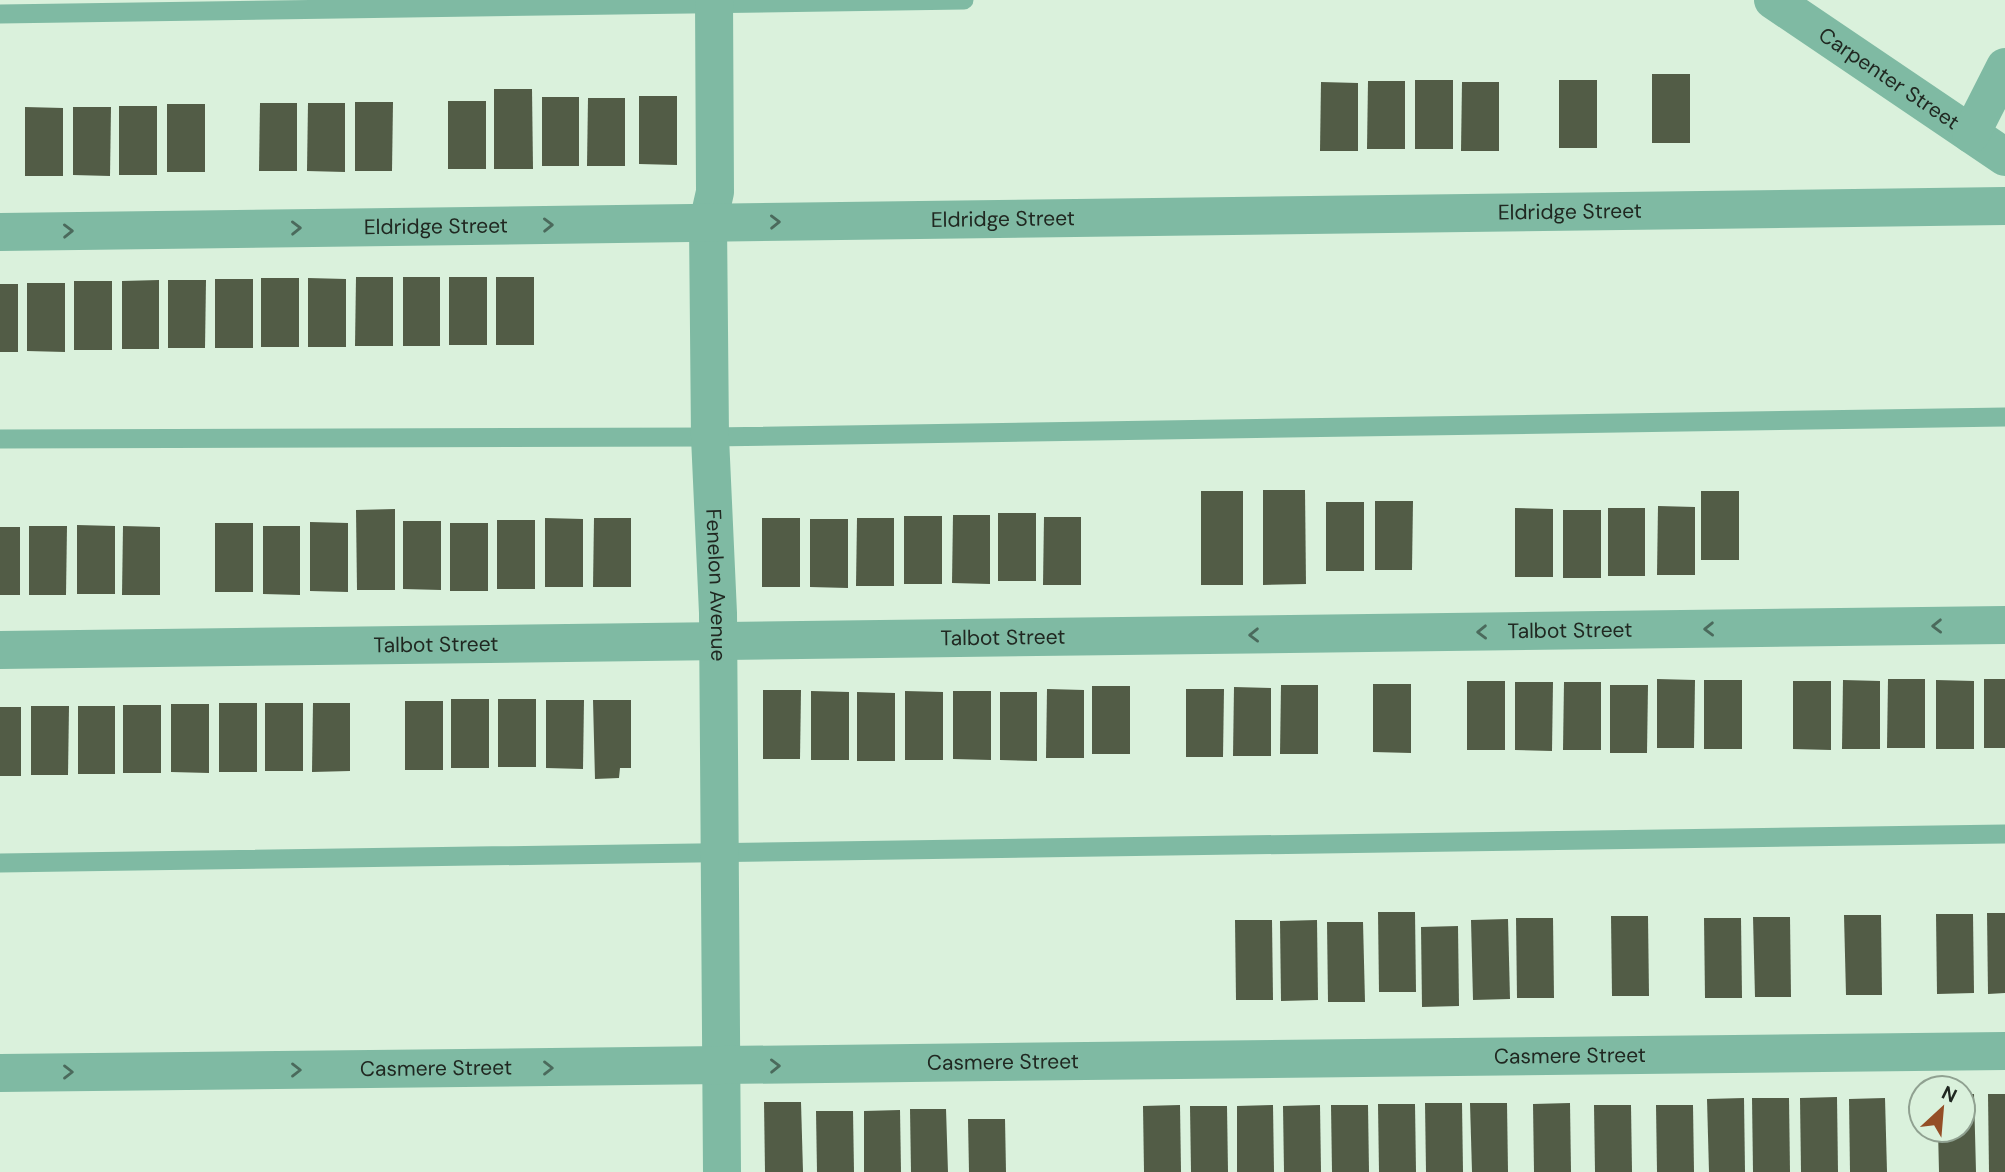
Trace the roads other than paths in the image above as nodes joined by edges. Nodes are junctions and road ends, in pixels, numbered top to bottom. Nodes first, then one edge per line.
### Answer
1 (964, 0) edge
2 (1773, 0) edge
3 (714, 2) edge
4 (0, 14) edge
5 (2005, 67) edge
6 (1971, 134) junction
7 (2005, 157) edge
8 (2005, 206) edge
9 (708, 223) junction
10 (0, 232) edge
11 (2005, 416) edge
12 (710, 437) junction
13 (0, 439) edge
14 (2005, 625) edge
15 (718, 642) junction
16 (0, 650) edge
17 (2005, 834) edge
18 (721, 852) junction
19 (0, 863) edge
20 (2005, 1051) edge
21 (721, 1066) junction
22 (0, 1073) edge
23 (722, 1172) edge

1 - 3 lane
2 - 6 street, Carpenter Street
3 - 4 lane
3 - 9 street, Fenelon Avenue
5 - 6 street
6 - 7 street, Carpenter Street
9 -> 8 street, Eldridge Street
10 -> 9 street, Eldridge Street
9 - 12 street, Fenelon Avenue
11 - 12 lane
12 - 13 lane
12 - 15 street, Fenelon Avenue
14 -> 15 street, Talbot Street
15 - 16 street, Talbot Street
15 - 18 street, Fenelon Avenue
17 - 18 lane
18 - 19 lane
18 - 21 street, Fenelon Avenue
21 -> 20 street, Casmere Street
22 -> 21 street, Casmere Street
21 - 23 street, Fenelon Avenue

